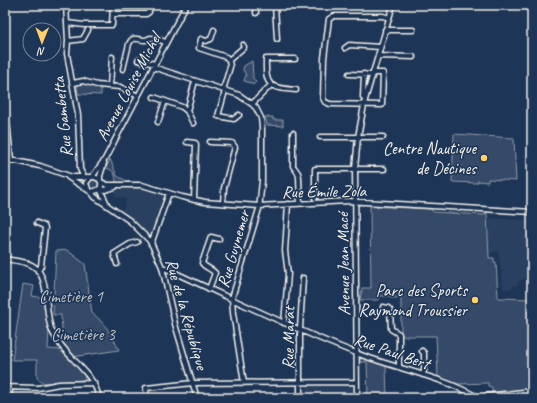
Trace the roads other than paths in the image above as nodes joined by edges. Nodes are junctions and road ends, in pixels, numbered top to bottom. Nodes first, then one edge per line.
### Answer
1 (66, 5) edge
2 (113, 5) edge
3 (149, 5) edge
4 (186, 5) edge
5 (256, 5) edge
6 (275, 5) edge
7 (392, 5) edge
8 (256, 13) dead end
9 (113, 14) junction
10 (389, 18) junction
11 (68, 23) junction
12 (88, 30) dead end
13 (214, 30) dead end
14 (385, 30) junction
15 (413, 30) dead end
16 (276, 38) dead end
17 (68, 40) junction
18 (166, 42) junction
19 (243, 44) dead end
20 (380, 47) junction
21 (345, 48) dead end
22 (378, 56) junction
23 (112, 57) dead end
24 (413, 58) dead end
25 (295, 59) dead end
26 (138, 60) dead end
27 (229, 60) junction
28 (154, 66) junction
29 (123, 69) dead end
30 (349, 74) dead end
31 (364, 74) junction
32 (372, 74) junction
33 (195, 81) junction
34 (72, 83) junction
35 (271, 85) junction
36 (110, 86) junction
37 (296, 90) dead end
38 (224, 91) junction
39 (138, 96) junction
40 (154, 97) dead end
41 (365, 100) junction
42 (5, 101) edge
43 (165, 101) junction
44 (188, 103) junction
45 (252, 104) junction
46 (364, 106) junction
47 (182, 107) junction
48 (187, 111) junction
49 (239, 115) dead end
50 (158, 122) dead end
51 (193, 123) dead end
52 (293, 133) dead end
53 (320, 136) dead end
54 (358, 137) junction
55 (383, 137) dead end
56 (188, 142) dead end
57 (210, 142) dead end
58 (105, 159) junction
59 (11, 160) junction
60 (5, 161) edge
61 (355, 169) junction
62 (384, 169) dead end
63 (65, 176) junction
64 (91, 177) junction
65 (84, 178) junction
66 (100, 181) junction
67 (119, 186) junction
68 (100, 189) junction
69 (108, 189) junction
70 (89, 190) junction
71 (169, 193) junction
72 (315, 198) dead end
73 (194, 200) junction
74 (355, 202) junction
75 (223, 203) junction
76 (288, 204) junction
77 (300, 204) junction
78 (108, 205) junction
79 (259, 206) junction
80 (532, 212) edge
81 (37, 223) dead end
82 (219, 239) dead end
83 (137, 242) tunnel mouth
84 (151, 244) junction
85 (5, 258) edge
86 (117, 264) dead end
87 (162, 267) junction
88 (38, 271) junction
89 (303, 278) dead end
90 (209, 289) junction
91 (232, 300) junction
92 (383, 307) dead end
93 (284, 323) junction
94 (300, 329) junction
95 (422, 351) dead end
96 (357, 353) junction
97 (399, 367) junction
98 (423, 375) junction
99 (357, 382) junction
100 (94, 383) junction
101 (193, 383) junction
102 (244, 383) junction
103 (300, 383) junction
104 (8, 387) edge
105 (532, 392) edge
106 (9, 398) edge
107 (99, 398) edge
108 (147, 398) edge
109 (197, 398) edge
110 (300, 398) edge
111 (357, 398) edge
112 (480, 398) edge

1 - 11 street, Rue Gambetta
2 - 9 street
3 - 9 street
4 - 18 street, Avenue Louise Michel
5 - 8 street
6 - 16 street
7 - 10 street, Avenue Jean Macé
9 - 11 street
10 - 14 street, Avenue Jean Macé
10 - 46 street
11 - 17 street, Rue Gambetta
12 - 17 street
13 - 27 street
14 - 15 street
14 - 20 street, Avenue Jean Macé
17 - 34 street, Rue Gambetta
18 - 28 street, Avenue Louise Michel
18 - 29 street
19 - 27 street
20 - 21 street
20 - 22 street, Avenue Jean Macé
22 - 24 street
22 - 32 street, Avenue Jean Macé
23 - 36 street
25 - 35 street
26 - 28 street
27 - 38 street
28 - 33 street
28 - 39 street, Avenue Louise Michel
30 - 31 street
31 - 32 street
31 - 41 street
32 - 41 street, Avenue Jean Macé
32 - 46 street
33 - 38 street
33 - 44 street
34 - 36 street
34 - 65 street, Rue Gambetta
35 - 37 street
35 - 45 street
36 - 39 street
38 - 45 street
38 - 49 street
39 - 58 street, Avenue Louise Michel
40 - 43 street
41 - 46 street, Avenue Jean Macé
42 - 59 street
43 - 47 street
43 - 50 street
44 - 47 street
44 - 48 street
45 - 79 street, Rue Guynemer
46 - 54 street, Avenue Jean Macé
47 - 48 street
48 - 51 street
52 - 77 street
53 - 54 street
54 - 55 street
54 - 61 street, Avenue Jean Macé
56 - 73 street
57 - 75 street
58 - 64 street, Avenue Louise Michel
58 - 66 street, Avenue Louise Michel
59 - 60 street, Rue de la République
59 - 63 street, Rue de la République
61 - 62 street
61 - 72 street
61 - 74 street, Avenue Jean Macé
63 - 65 street, Rue de la République
63 - 70 street, Rue de la République
64 - 65 street, Rue de la République
64 - 66 street
64 - 70 street
66 - 67 street, Rue Émile Zola
66 - 68 street
67 - 69 street, Rue Émile Zola
67 - 71 street, Rue Émile Zola
68 - 69 street, Rue Émile Zola
68 - 70 street
68 - 78 street, Rue de la République
69 - 78 street
70 - 78 street, Rue de la République
71 - 73 street, Rue Émile Zola
71 - 84 street
73 - 75 street, Rue Émile Zola
74 - 77 street, Rue Émile Zola
74 - 80 street, Rue Émile Zola
74 - 96 street, Avenue Jean Macé
75 - 79 street, Rue Émile Zola
76 - 77 street, Rue Émile Zola
76 - 79 street, Rue Émile Zola
76 - 93 street
78 - 84 street, Rue de la République
79 - 91 street, Rue Guynemer
81 - 88 street
82 - 90 street
83 - 86 street
84 - 87 street, Rue de la République
85 - 88 street
87 - 90 street, Rue Paul Bert
87 - 101 street, Rue de la République
88 - 100 street
89 - 94 street, Rue Marat
90 - 91 street, Rue Paul Bert
91 - 93 street, Rue Paul Bert
91 - 102 street, Rue Guynemer
92 - 97 street
93 - 94 street, Rue Paul Bert
94 - 96 street, Rue Paul Bert
94 - 103 street, Rue Marat
95 - 98 street
96 - 97 street, Rue Paul Bert
96 - 99 street, Avenue Jean Macé
97 - 98 street, Rue Paul Bert
98 - 112 street, Rue Paul Bert
99 - 103 street
99 - 111 street, Avenue Jean Macé
100 - 104 street
100 - 107 street
101 - 102 street
101 - 108 street
101 - 109 street, Rue de la République
102 - 103 street
103 - 110 street, Rue Marat
104 - 106 street
105 - 112 street, Rue Paul Bert

